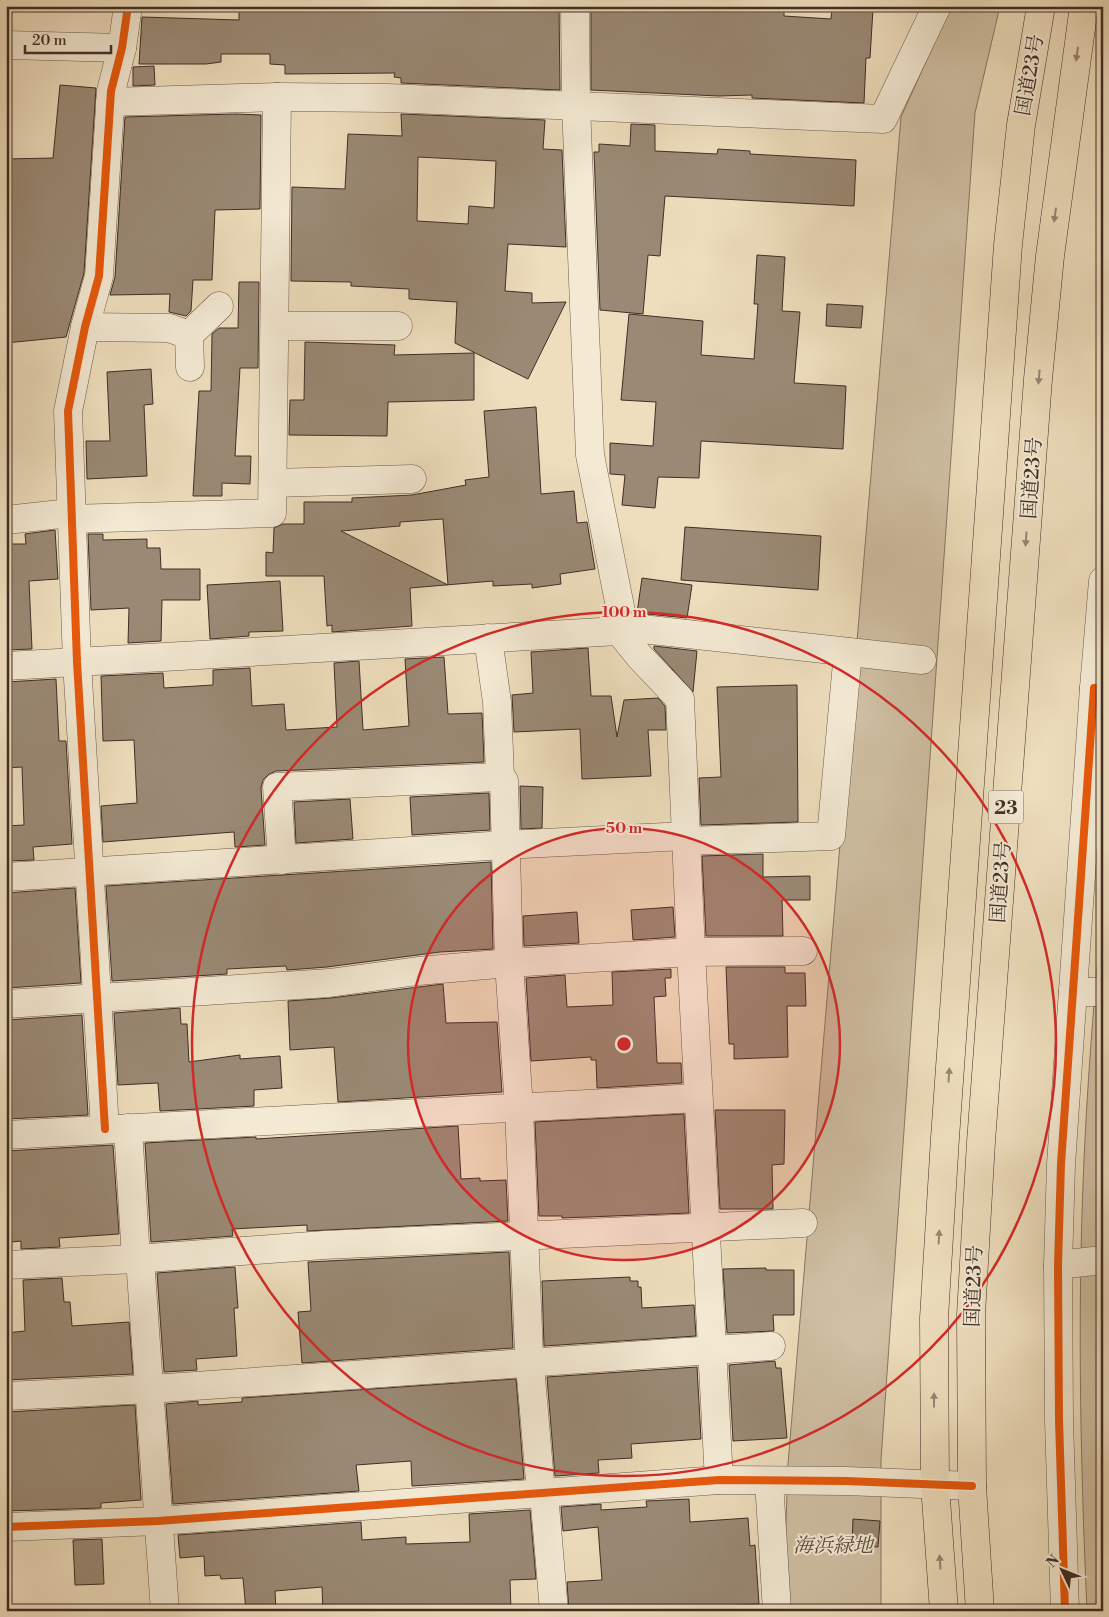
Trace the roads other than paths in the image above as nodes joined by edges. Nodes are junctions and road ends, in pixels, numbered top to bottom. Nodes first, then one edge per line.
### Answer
1 (128, 6) edge
2 (575, 6) edge
3 (936, 6) edge
4 (1041, 6) edge
5 (1084, 6) edge
6 (6, 45) edge
7 (122, 48) junction
8 (277, 97) junction
9 (110, 102) junction
10 (576, 105) junction
11 (219, 306) dead end
12 (275, 326) junction
13 (398, 326) dead end
14 (85, 327) junction
15 (189, 334) junction
16 (190, 367) dead end
17 (412, 479) dead end
18 (274, 483) junction
19 (70, 516) junction
20 (6, 520) edge
21 (1103, 581) edge
22 (622, 629) junction
23 (488, 638) junction
24 (848, 652) junction
25 (922, 660) dead end
26 (77, 662) junction
27 (6, 666) edge
28 (1098, 688) edge
29 (500, 777) junction
30 (686, 839) junction
31 (505, 845) junction
32 (282, 860) junction
33 (89, 872) junction
34 (6, 877) edge
35 (802, 951) dead end
36 (691, 952) junction
37 (509, 964) junction
38 (1073, 992) junction
39 (1103, 992) edge
40 (98, 998) junction
41 (6, 1004) edge
42 (698, 1098) junction
43 (519, 1108) junction
44 (116, 1128) junction
45 (6, 1135) edge
46 (803, 1223) dead end
47 (705, 1229) junction
48 (524, 1236) junction
49 (138, 1259) junction
50 (1103, 1260) edge
51 (6, 1265) edge
52 (1058, 1265) junction
53 (771, 1346) dead end
54 (712, 1350) junction
55 (530, 1362) junction
56 (151, 1389) junction
57 (6, 1396) edge
58 (718, 1480) junction
59 (769, 1481) junction
60 (935, 1485) junction
61 (972, 1486) junction
62 (542, 1493) junction
63 (158, 1520) junction
64 (6, 1527) edge
65 (165, 1611) edge
66 (554, 1611) edge
67 (777, 1611) edge
68 (944, 1611) edge
69 (980, 1611) edge
70 (1065, 1611) edge

1 - 7 street
2 - 10 street
3 - 10 street
60 -> 4 highway, 国道23号 / 23
5 -> 61 highway, 国道23号 / 23
6 - 7 street
7 - 9 street
8 - 9 street
8 - 10 street
8 - 12 street
9 - 14 street
10 - 22 street
11 - 15 street
12 - 13 street
12 - 18 street
14 - 15 street
14 - 19 street
15 - 16 street
17 - 18 street
18 - 19 street
19 - 20 street
19 - 26 street
21 - 28 street
22 - 23 street
22 - 24 street
22 - 30 street
23 - 26 street
23 - 29 street
24 - 25 street
24 - 30 street
26 - 27 street
26 - 33 street
28 - 38 street
29 - 31 street
29 - 32 street
30 - 31 street
30 - 36 street
31 - 32 street
31 - 37 street
32 - 33 street
33 - 34 street
33 - 40 street
35 - 36 street
36 - 37 street
36 - 42 street
37 - 40 street
37 - 43 street
38 - 39 street
38 - 52 street
40 - 41 street
40 - 44 street
42 - 43 street
42 - 47 street
43 - 44 street
43 - 48 street
44 - 45 street
44 - 49 street
46 - 47 street
47 - 48 street
47 - 54 street
48 - 49 street
48 - 55 street
49 - 51 street
49 - 56 street
50 - 52 street
52 - 70 street
53 - 54 street
54 - 55 street
54 - 58 street
55 - 56 street
55 - 62 street
56 - 57 street
56 - 63 street
58 - 59 street
58 - 62 street
59 - 60 street
59 - 67 street
60 - 61 street
68 -> 60 highway, 国道23号 / 23
61 - 69 highway, 国道23号 / 23
62 - 63 street
62 - 66 street
63 - 64 street
63 - 65 street

